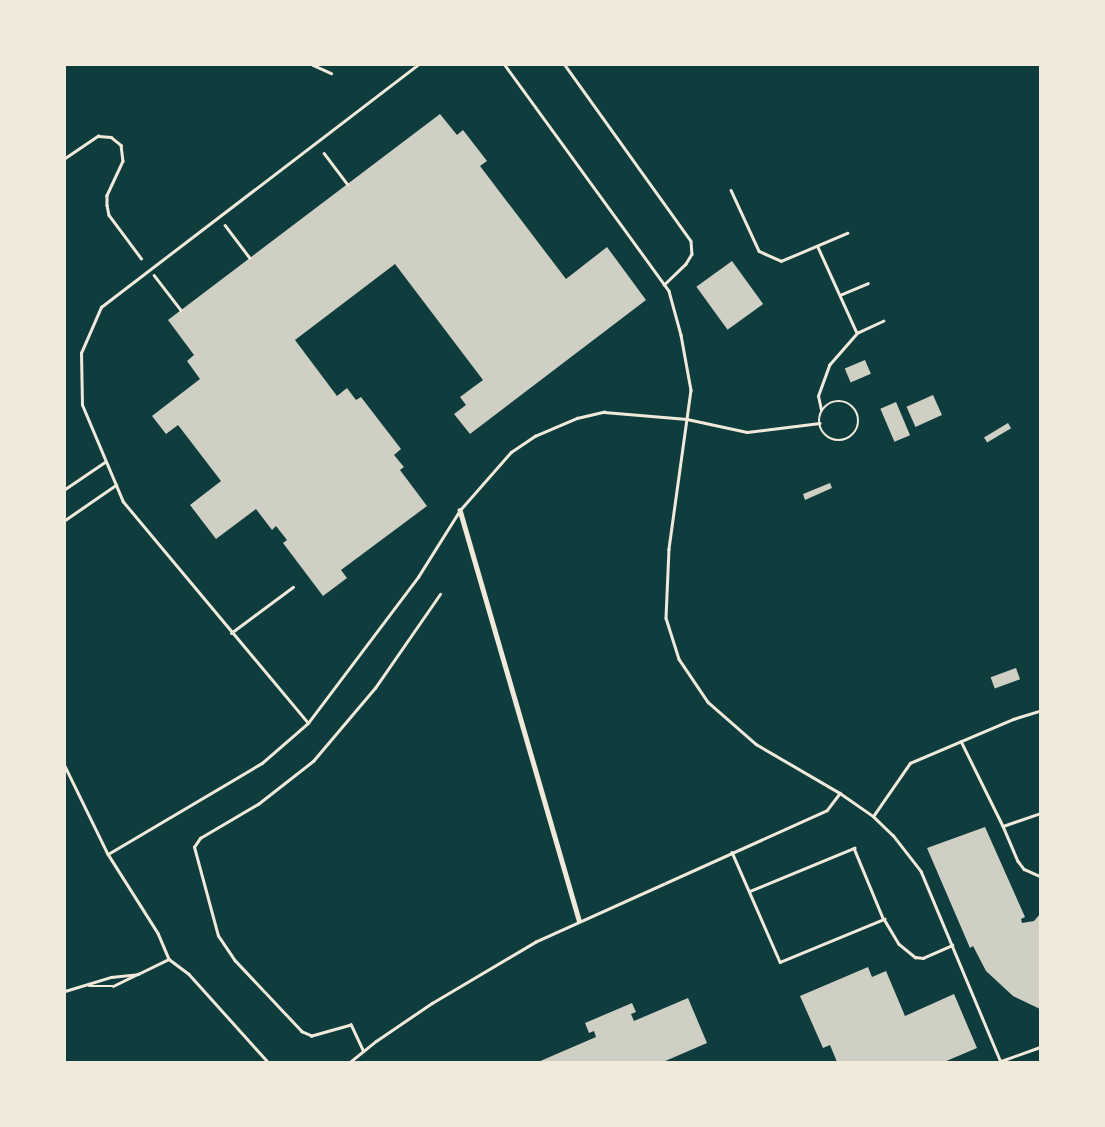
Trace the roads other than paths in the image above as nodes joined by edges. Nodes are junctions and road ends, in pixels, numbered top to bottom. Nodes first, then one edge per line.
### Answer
1 (417, 65) edge
2 (505, 65) edge
3 (565, 65) edge
4 (664, 285) junction
5 (687, 419) junction
6 (819, 423) junction
7 (105, 462) junction
8 (116, 485) junction
9 (65, 489) edge
10 (460, 510) junction
11 (65, 520) edge
12 (293, 587) dead end
13 (440, 594) dead end
14 (231, 633) junction
15 (1040, 712) edge
16 (308, 723) junction
17 (961, 741) junction
18 (65, 766) edge
19 (841, 793) junction
20 (1040, 813) edge
21 (873, 816) junction
22 (1003, 826) junction
23 (732, 852) junction
24 (108, 854) junction
25 (1040, 876) edge
26 (750, 891) junction
27 (884, 919) junction
28 (579, 920) junction
29 (952, 945) junction
30 (169, 959) junction
31 (138, 974) junction
32 (88, 986) junction
33 (65, 991) edge
34 (1040, 1047) edge
35 (363, 1051) junction
36 (268, 1062) edge
37 (350, 1062) edge
38 (1001, 1062) edge

1 - 7 lane
2 - 4 lane
3 - 4 lane
4 - 5 lane
5 - 6 lane
5 - 10 lane
5 - 19 lane
6 - 6 lane
7 - 8 lane
7 - 9 lane
8 - 11 lane
8 - 14 lane
10 - 16 lane
10 - 28 street
12 - 14 lane
13 - 35 lane
14 - 16 lane
15 - 17 lane
16 - 24 lane
17 - 21 lane
17 - 22 lane
18 - 24 lane
19 - 21 lane
19 - 23 lane
20 - 22 lane
21 - 29 lane
22 - 25 lane
23 - 26 lane
23 - 28 lane
24 - 30 lane
26 - 27 lane
26 - 27 lane
27 - 29 lane
28 - 35 lane
29 - 38 lane
30 - 31 lane
30 - 36 lane
31 - 32 lane
31 - 32 lane
32 - 33 lane
34 - 38 lane
35 - 37 lane

